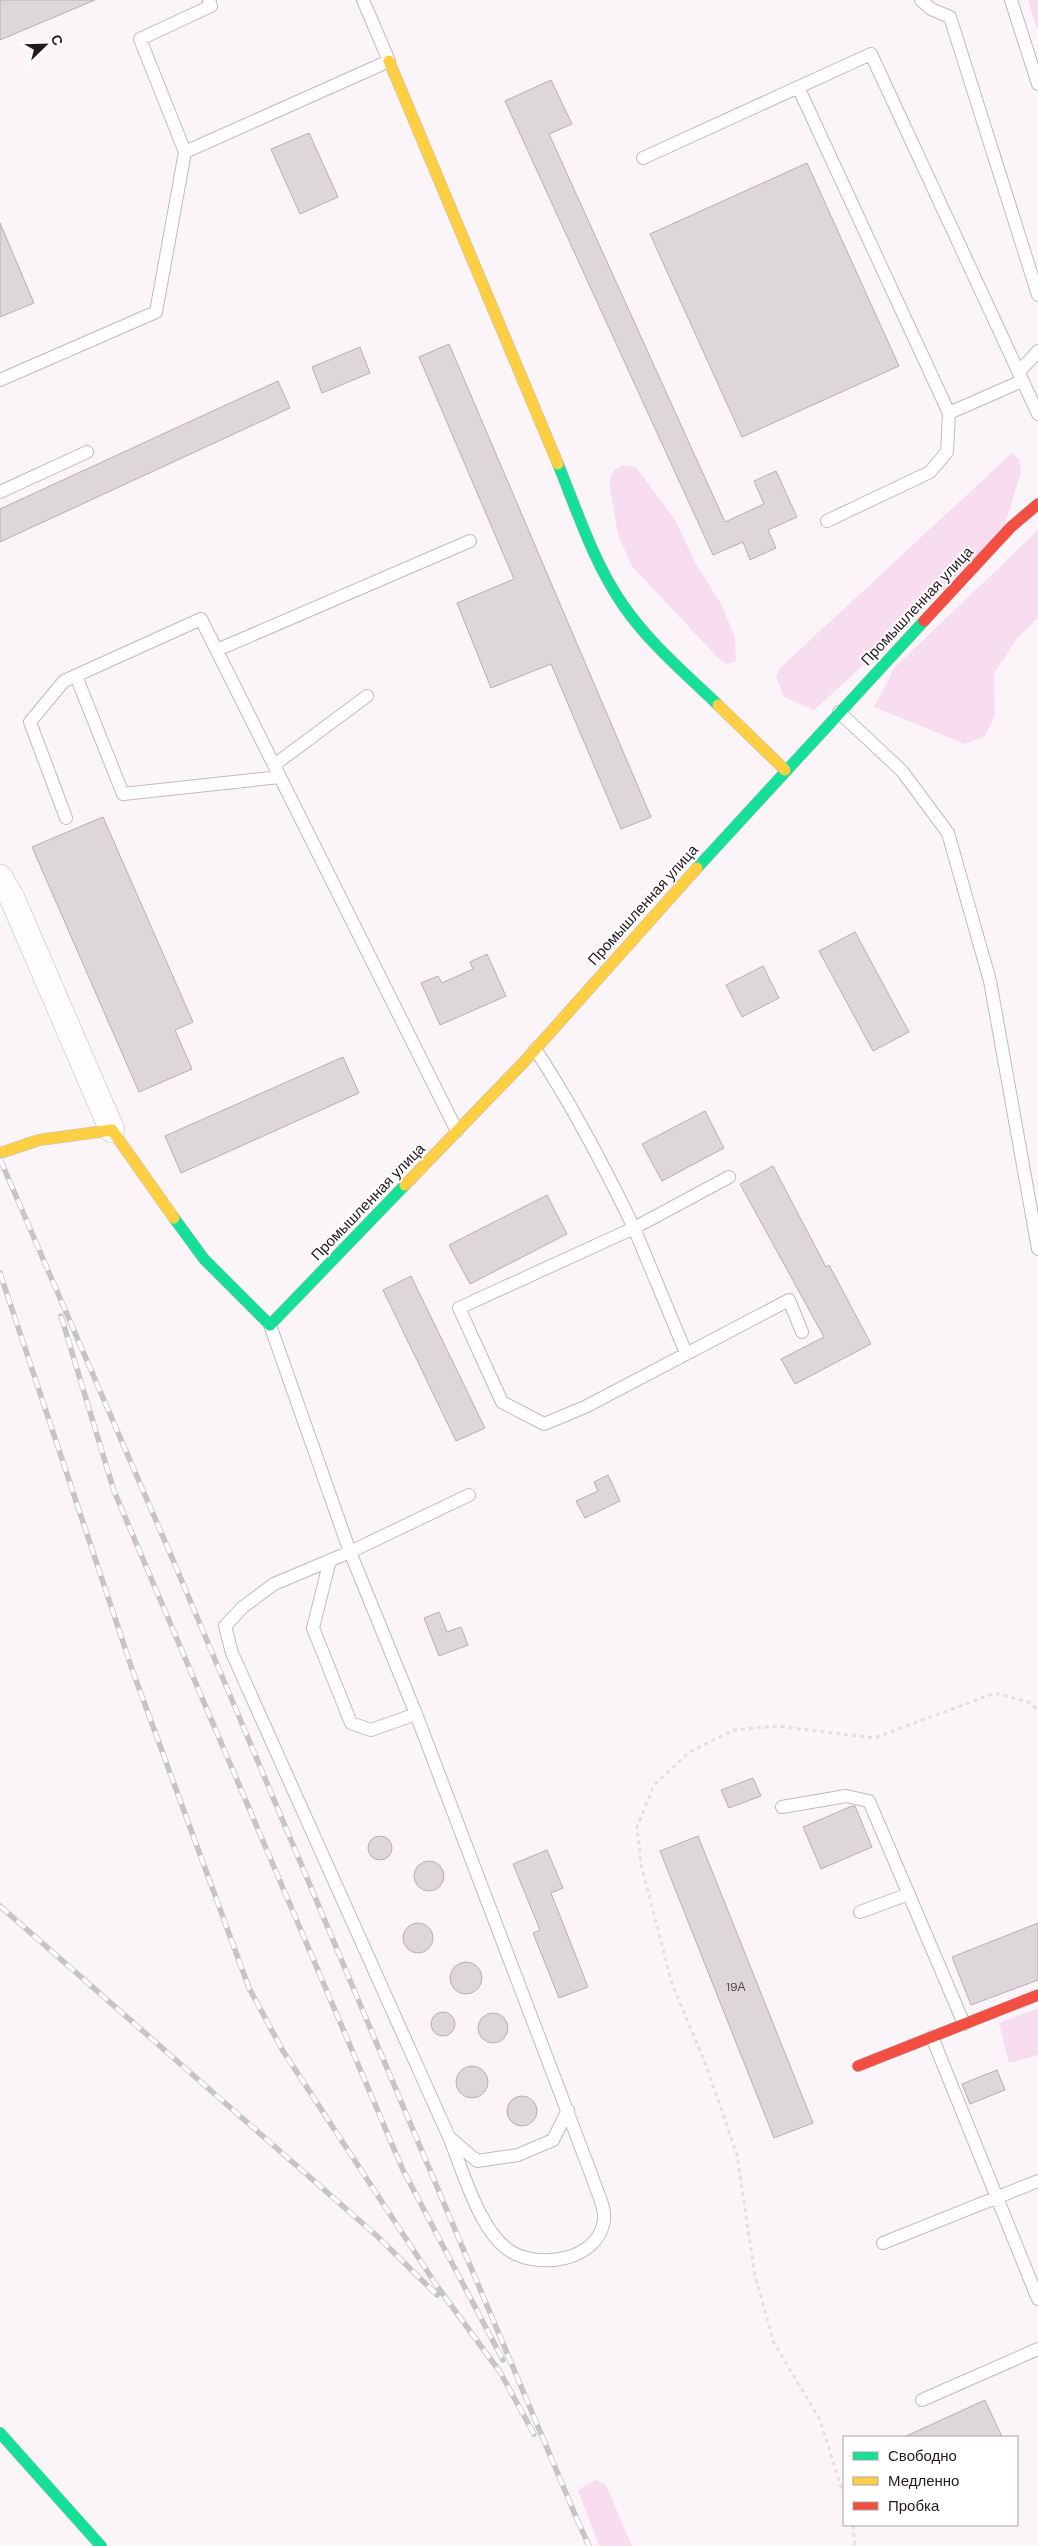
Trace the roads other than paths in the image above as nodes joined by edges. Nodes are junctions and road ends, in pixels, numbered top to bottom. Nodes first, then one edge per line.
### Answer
1 (209, 0) edge
2 (363, 0) edge
3 (921, 0) edge
4 (1011, 0) edge
5 (389, 61) junction
6 (1038, 84) edge
7 (798, 87) junction
8 (185, 152) junction
9 (643, 158) dead end
10 (1038, 295) edge
11 (1038, 352) edge
12 (1021, 377) junction
13 (0, 380) edge
14 (1038, 411) edge
15 (949, 413) junction
16 (87, 452) dead end
17 (0, 492) edge
18 (1038, 504) edge
19 (827, 521) dead end
20 (470, 541) dead end
21 (217, 650) junction
22 (76, 676) junction
23 (367, 696) dead end
24 (839, 712) junction
25 (274, 765) junction
26 (785, 770) junction
27 (280, 777) junction
28 (66, 818) dead end
29 (0, 877) edge
30 (535, 1049) junction
31 (112, 1130) junction
32 (457, 1131) junction
33 (0, 1153) edge
34 (729, 1177) dead end
35 (634, 1228) junction
36 (1038, 1249) edge
37 (270, 1325) junction
38 (802, 1332) dead end
39 (686, 1353) junction
40 (469, 1495) dead end
41 (350, 1552) junction
42 (330, 1560) junction
43 (416, 1714) junction
44 (782, 1807) dead end
45 (909, 1894) junction
46 (860, 1912) dead end
47 (1038, 1994) edge
48 (964, 2024) junction
49 (932, 2037) junction
50 (858, 2066) dead end
51 (568, 2110) junction
52 (449, 2137) junction
53 (1038, 2181) edge
54 (998, 2198) junction
55 (883, 2243) dead end
56 (1038, 2299) edge
57 (1038, 2349) edge
58 (922, 2400) dead end
59 (0, 2433) edge
60 (101, 2546) edge

1 - 8 lane
2 - 5 lane
3 - 10 lane
4 - 6 lane
5 - 8 lane
5 - 26 street
7 - 9 lane
7 - 12 lane
7 - 15 lane
8 - 13 lane
11 - 12 lane
12 - 14 lane
12 - 15 lane
15 - 19 lane
16 - 17 lane
18 - 24 street, Промышленная улица
20 - 21 lane
21 - 22 lane
21 - 25 lane
22 - 27 lane
22 - 28 lane
23 - 25 lane
24 - 26 street, Промышленная улица
24 - 36 lane
25 - 27 lane
26 - 30 street, Промышленная улица
27 - 32 lane
29 - 31 street
30 - 32 street, Промышленная улица
30 - 35 lane
31 - 33 street
31 - 37 street
32 - 37 street, Промышленная улица
34 - 35 lane
35 - 39 lane
35 - 39 lane
37 - 41 lane
38 - 39 lane
40 - 41 lane
41 - 42 lane
41 - 43 lane
42 - 43 lane
42 - 52 lane
43 - 51 lane
44 - 45 lane
45 - 46 lane
45 - 48 lane
47 - 48 street
48 - 49 street
49 - 50 street
49 - 54 lane
51 - 52 lane
51 - 52 lane
53 - 54 lane
54 - 55 lane
54 - 56 lane
57 - 58 lane
59 - 60 street

